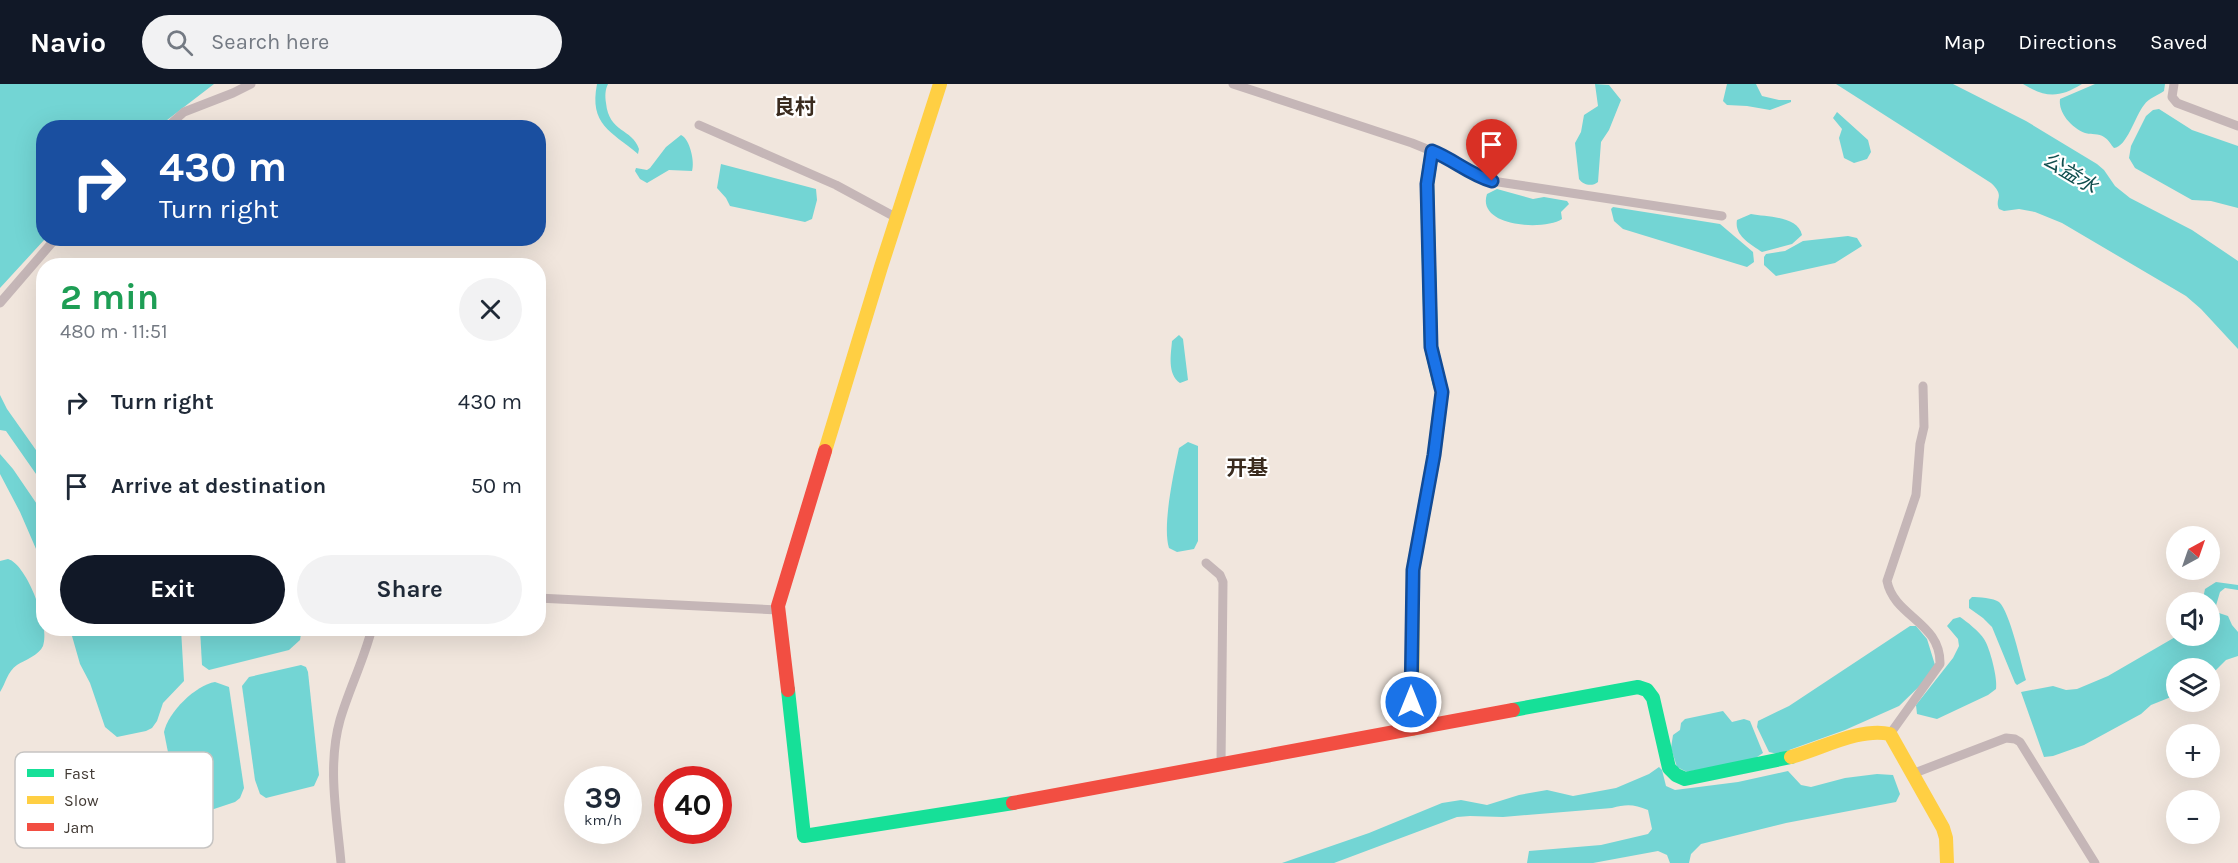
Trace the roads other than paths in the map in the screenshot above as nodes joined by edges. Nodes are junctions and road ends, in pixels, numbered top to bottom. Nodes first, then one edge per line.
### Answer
1 (251, 84) edge
2 (940, 84) edge
3 (1233, 84) edge
4 (2174, 84) edge
5 (175, 120) edge
6 (699, 125) dead end
7 (2238, 126) edge
8 (1432, 151) junction
9 (1722, 216) dead end
10 (897, 218) junction
11 (49, 246) edge
12 (39, 258) edge
13 (36, 261) edge
14 (0, 303) edge
15 (1923, 386) dead end
16 (1206, 563) dead end
17 (546, 598) edge
18 (778, 610) junction
19 (369, 636) edge
20 (1412, 729) junction
21 (1890, 734) junction
22 (1221, 764) junction
23 (1912, 774) junction
24 (341, 863) edge
25 (1947, 863) edge
26 (2095, 863) edge

1 - 5 street
2 - 10 street
3 - 8 street
4 - 7 street
6 - 10 street
8 - 9 street
8 - 20 street
10 - 18 street
11 - 12 street
13 - 14 street
15 - 21 street
16 - 22 street
17 - 18 street
18 - 22 street
19 - 24 street
20 - 21 street
20 - 22 street
21 - 23 street
23 - 25 street
23 - 26 street

